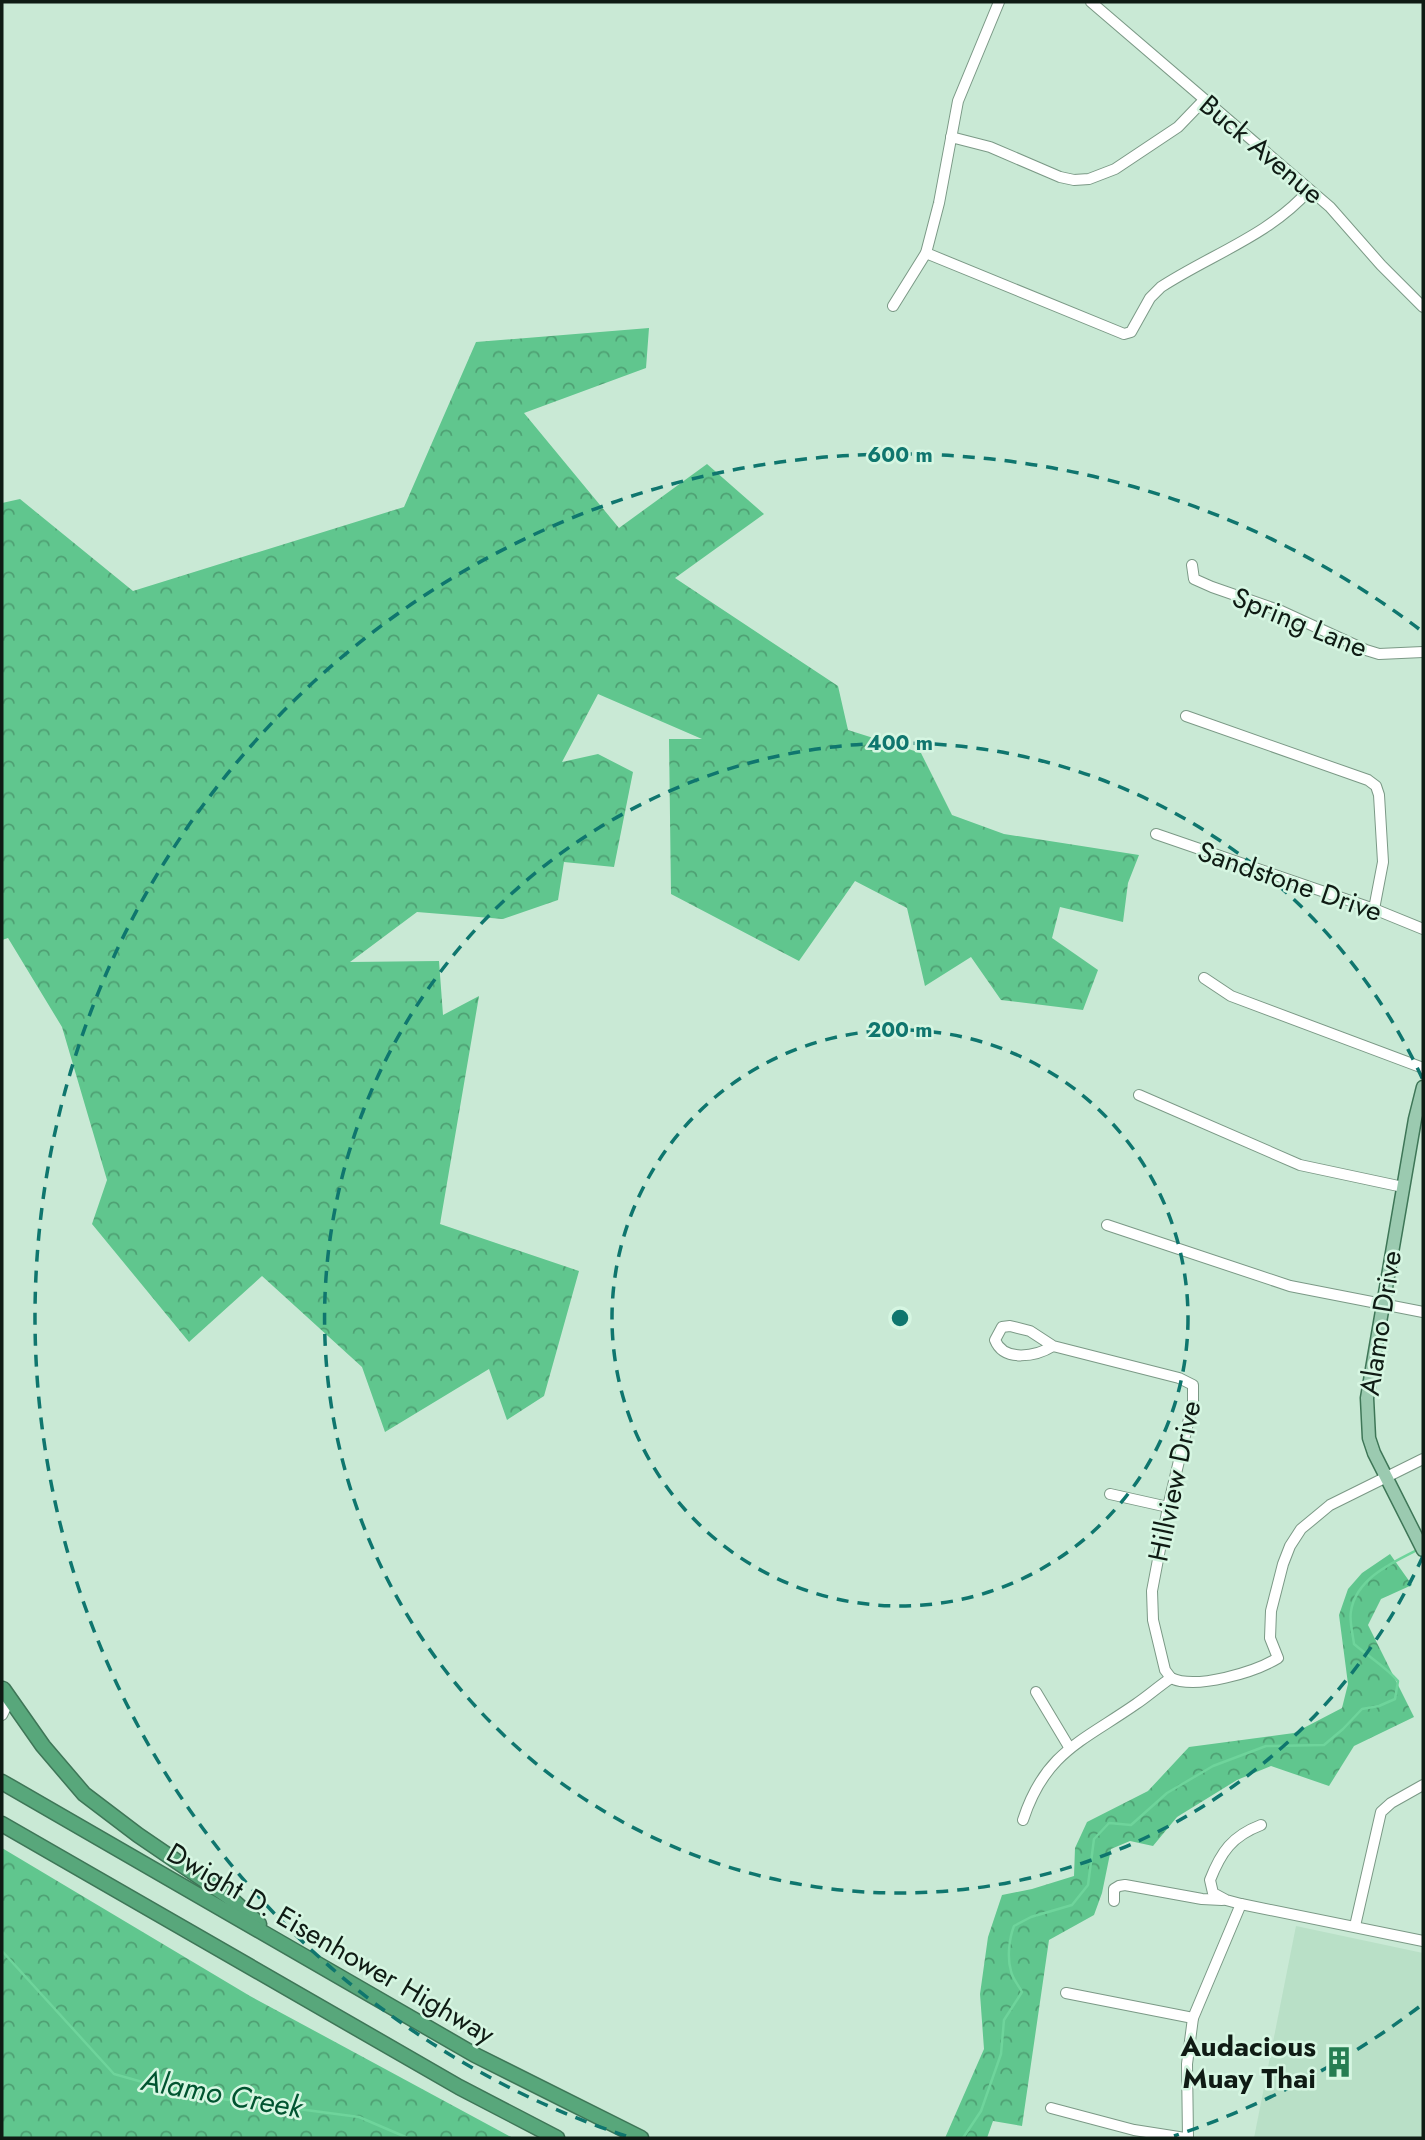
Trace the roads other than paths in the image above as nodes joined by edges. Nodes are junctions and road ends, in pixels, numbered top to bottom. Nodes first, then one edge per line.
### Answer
1 (999, 2) edge
2 (1091, 2) edge
3 (1203, 100) junction
4 (951, 137) junction
5 (1308, 190) junction
6 (926, 254) junction
7 (893, 306) dead end
8 (1423, 307) edge
9 (1192, 565) dead end
10 (1423, 652) edge
11 (1186, 716) dead end
12 (1156, 834) dead end
13 (1374, 909) junction
14 (1423, 929) edge
15 (1204, 978) dead end
16 (1423, 1068) edge
17 (1423, 1087) edge
18 (1139, 1095) dead end
19 (1403, 1187) junction
20 (1107, 1225) dead end
21 (1383, 1303) junction
22 (1423, 1312) edge
23 (1053, 1346) junction
24 (1423, 1459) edge
25 (1385, 1478) junction
26 (1110, 1494) dead end
27 (1168, 1507) junction
28 (1421, 1546) edge
29 (1171, 1678) junction
30 (3, 1688) edge
31 (1036, 1692) dead end
32 (2, 1715) edge
33 (1069, 1747) junction
34 (2, 1783) edge
35 (1423, 1786) edge
36 (1023, 1820) dead end
37 (2, 1824) edge
38 (1261, 1825) dead end
39 (1226, 1900) junction
40 (1114, 1901) dead end
41 (1241, 1904) junction
42 (1355, 1926) junction
43 (1423, 1941) edge
44 (281, 1943) junction
45 (1066, 1993) dead end
46 (1193, 2018) junction
47 (1051, 2108) dead end
48 (557, 2138) edge
49 (641, 2138) edge
50 (1186, 2138) edge

1 - 4 street
2 - 3 street, Buck Avenue
3 - 4 street
3 - 5 street, Buck Avenue
4 - 6 street
5 - 6 street
5 - 8 street, Buck Avenue
6 - 7 street
9 - 10 street, Spring Lane
11 - 13 street
12 - 13 street, Sandstone Drive
13 - 14 street, Sandstone Drive
15 - 16 street
17 - 19 main road, Alamo Drive
18 - 19 street
19 - 21 main road, Alamo Drive
20 - 21 street
21 - 22 street
21 - 25 main road, Alamo Drive
23 - 23 street
23 - 27 street, Hillview Drive
24 - 25 street
25 - 28 main road, Alamo Drive
25 - 29 street
26 - 27 street
27 - 29 street, Hillview Drive
29 - 33 street
30 - 32 street
30 - 44 highway
31 - 33 street
33 - 36 street
34 - 44 highway, Dwight D. Eisenhower Highway
35 - 42 street
37 - 48 highway
38 - 39 street
39 - 40 street
39 - 41 street
41 - 42 street
41 - 46 street
42 - 43 street
44 - 49 highway, Dwight D. Eisenhower Highway
45 - 46 street
46 - 50 street
47 - 50 street

